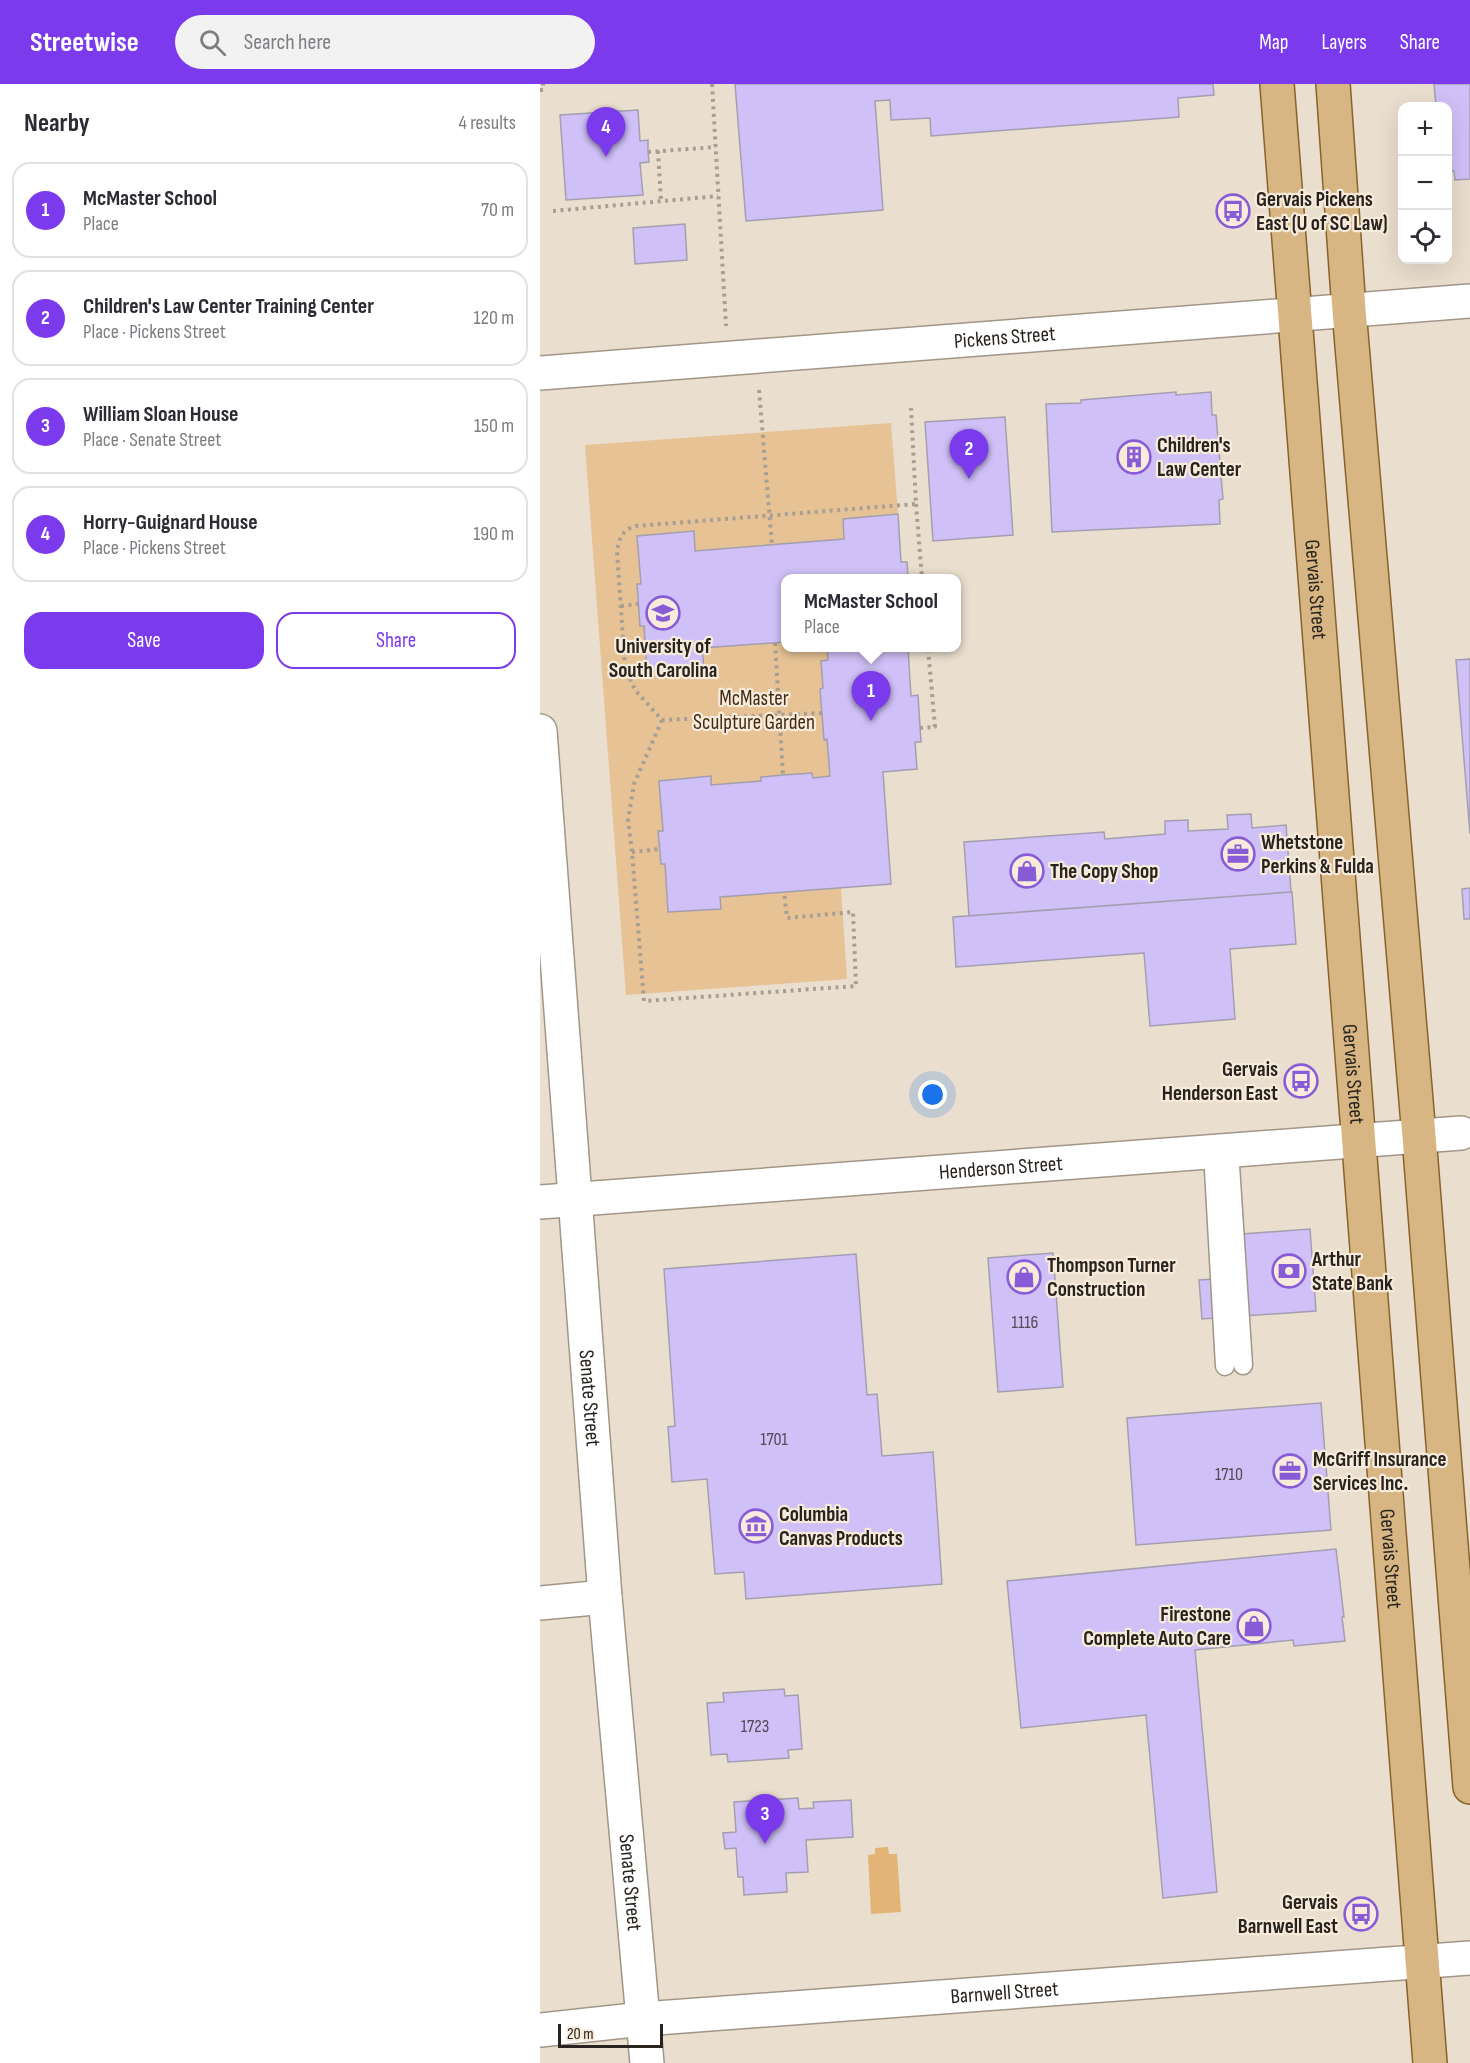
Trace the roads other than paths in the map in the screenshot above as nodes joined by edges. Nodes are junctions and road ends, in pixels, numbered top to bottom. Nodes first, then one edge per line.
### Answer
1 (1277, 84) edge
2 (1333, 84) edge
3 (1470, 301) edge
4 (1350, 310) junction
5 (1295, 314) junction
6 (540, 373) edge
7 (540, 731) edge
8 (541, 769) edge
9 (1461, 1133) dead end
10 (1419, 1136) junction
11 (1359, 1141) junction
12 (1221, 1151) junction
13 (576, 1199) junction
14 (540, 1202) edge
15 (1234, 1365) dead end
16 (605, 1597) junction
17 (540, 1603) edge
18 (1470, 1787) edge
19 (1470, 1958) edge
20 (1422, 1962) junction
21 (643, 2019) junction
22 (540, 2030) edge
23 (647, 2063) edge
24 (1430, 2063) edge

1 - 5 main road, Gervais Street
2 - 4 main road
3 - 4 street, Pickens Street
4 - 5 street, Pickens Street
4 - 10 main road
5 - 6 street, Pickens Street
5 - 11 main road, Gervais Street
7 - 8 street, Senate Street
8 - 13 street, Senate Street
9 - 10 street, Henderson Street
10 - 11 street, Henderson Street
10 - 18 main road
11 - 12 street, Henderson Street
11 - 20 main road, Gervais Street
12 - 13 street, Henderson Street
12 - 15 lane
13 - 14 street, Henderson Street
13 - 16 street, Senate Street
16 - 17 street
16 - 21 street, Senate Street
19 - 20 street, Barnwell Street
20 - 21 street, Barnwell Street
20 - 24 main road, Gervais Street
21 - 22 street, Barnwell Street
21 - 23 street, Senate Street

